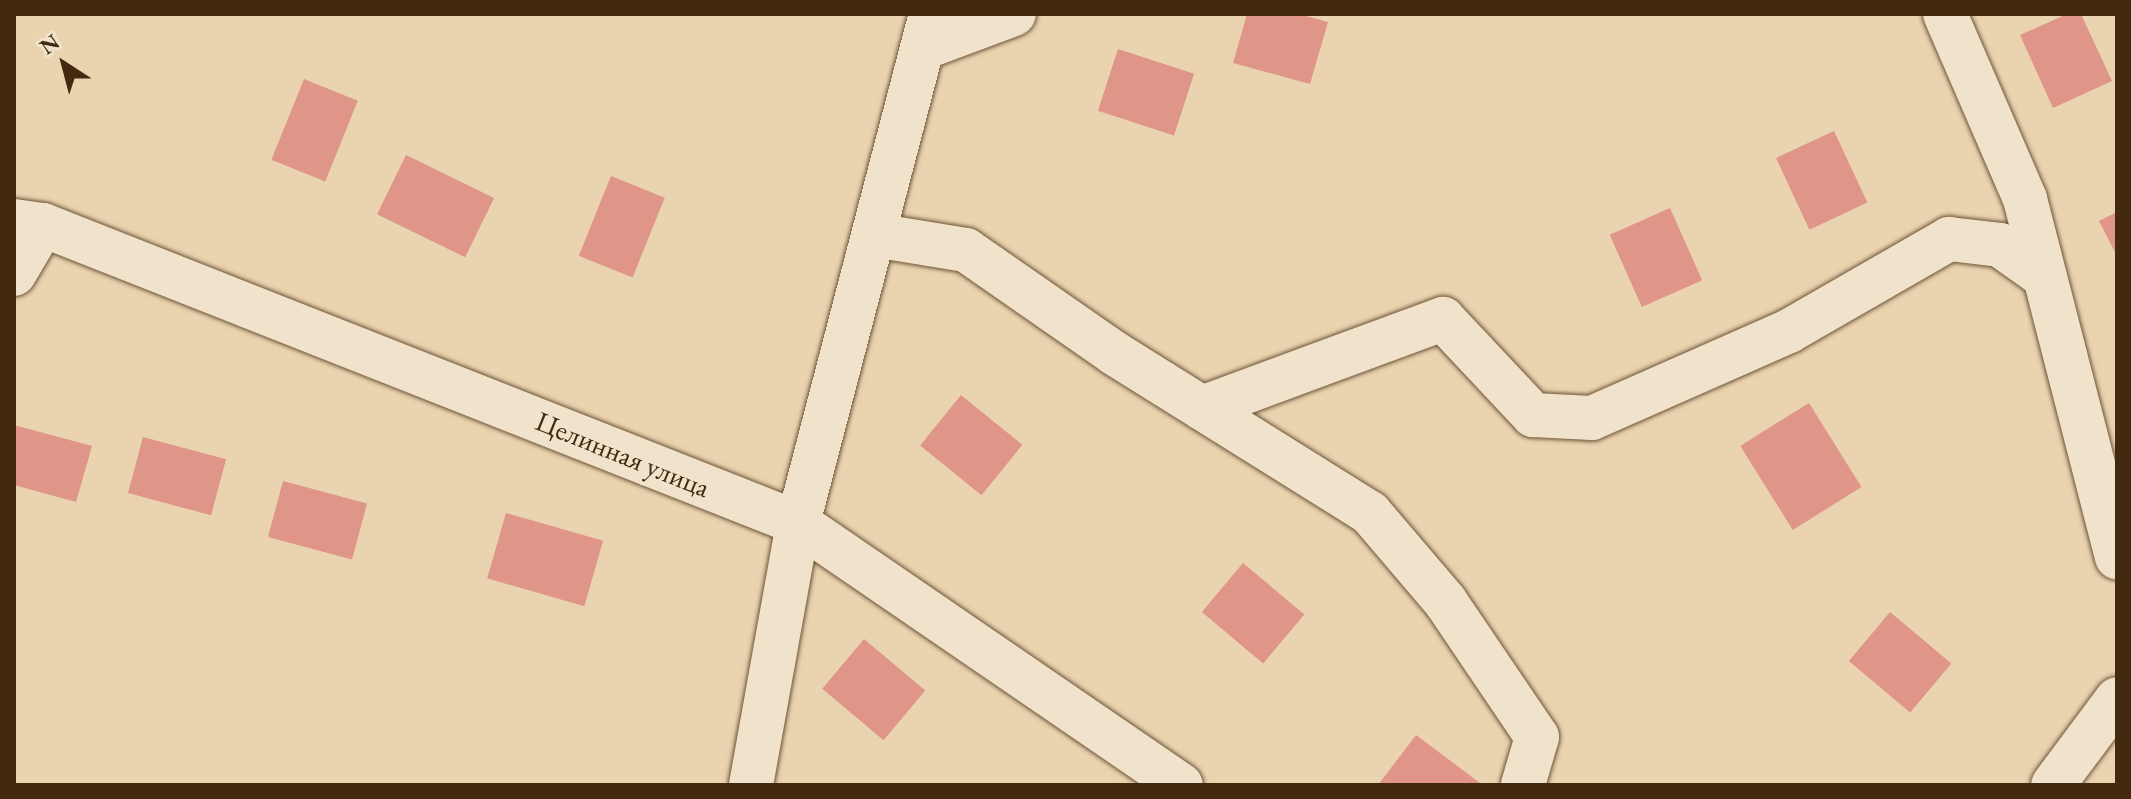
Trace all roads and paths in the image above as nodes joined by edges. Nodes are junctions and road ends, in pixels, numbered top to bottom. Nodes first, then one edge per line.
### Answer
1 (1014, 14) edge
2 (1945, 14) edge
3 (927, 31) edge
4 (29, 223) edge
5 (874, 235) junction
6 (14, 274) edge
7 (2045, 277) junction
8 (1202, 408) junction
9 (798, 523) junction
10 (2117, 557) edge
11 (2117, 699) edge
12 (751, 785) edge
13 (1181, 785) edge
14 (1523, 785) edge
15 (2053, 785) edge

1 - 3 street
2 - 7 street
3 - 5 street
4 - 6 street
4 - 9 street, Целинная улица
5 - 8 street
5 - 9 street
7 - 8 street
7 - 10 street
8 - 14 street
9 - 12 street
9 - 13 street, Целинная улица
11 - 15 street

